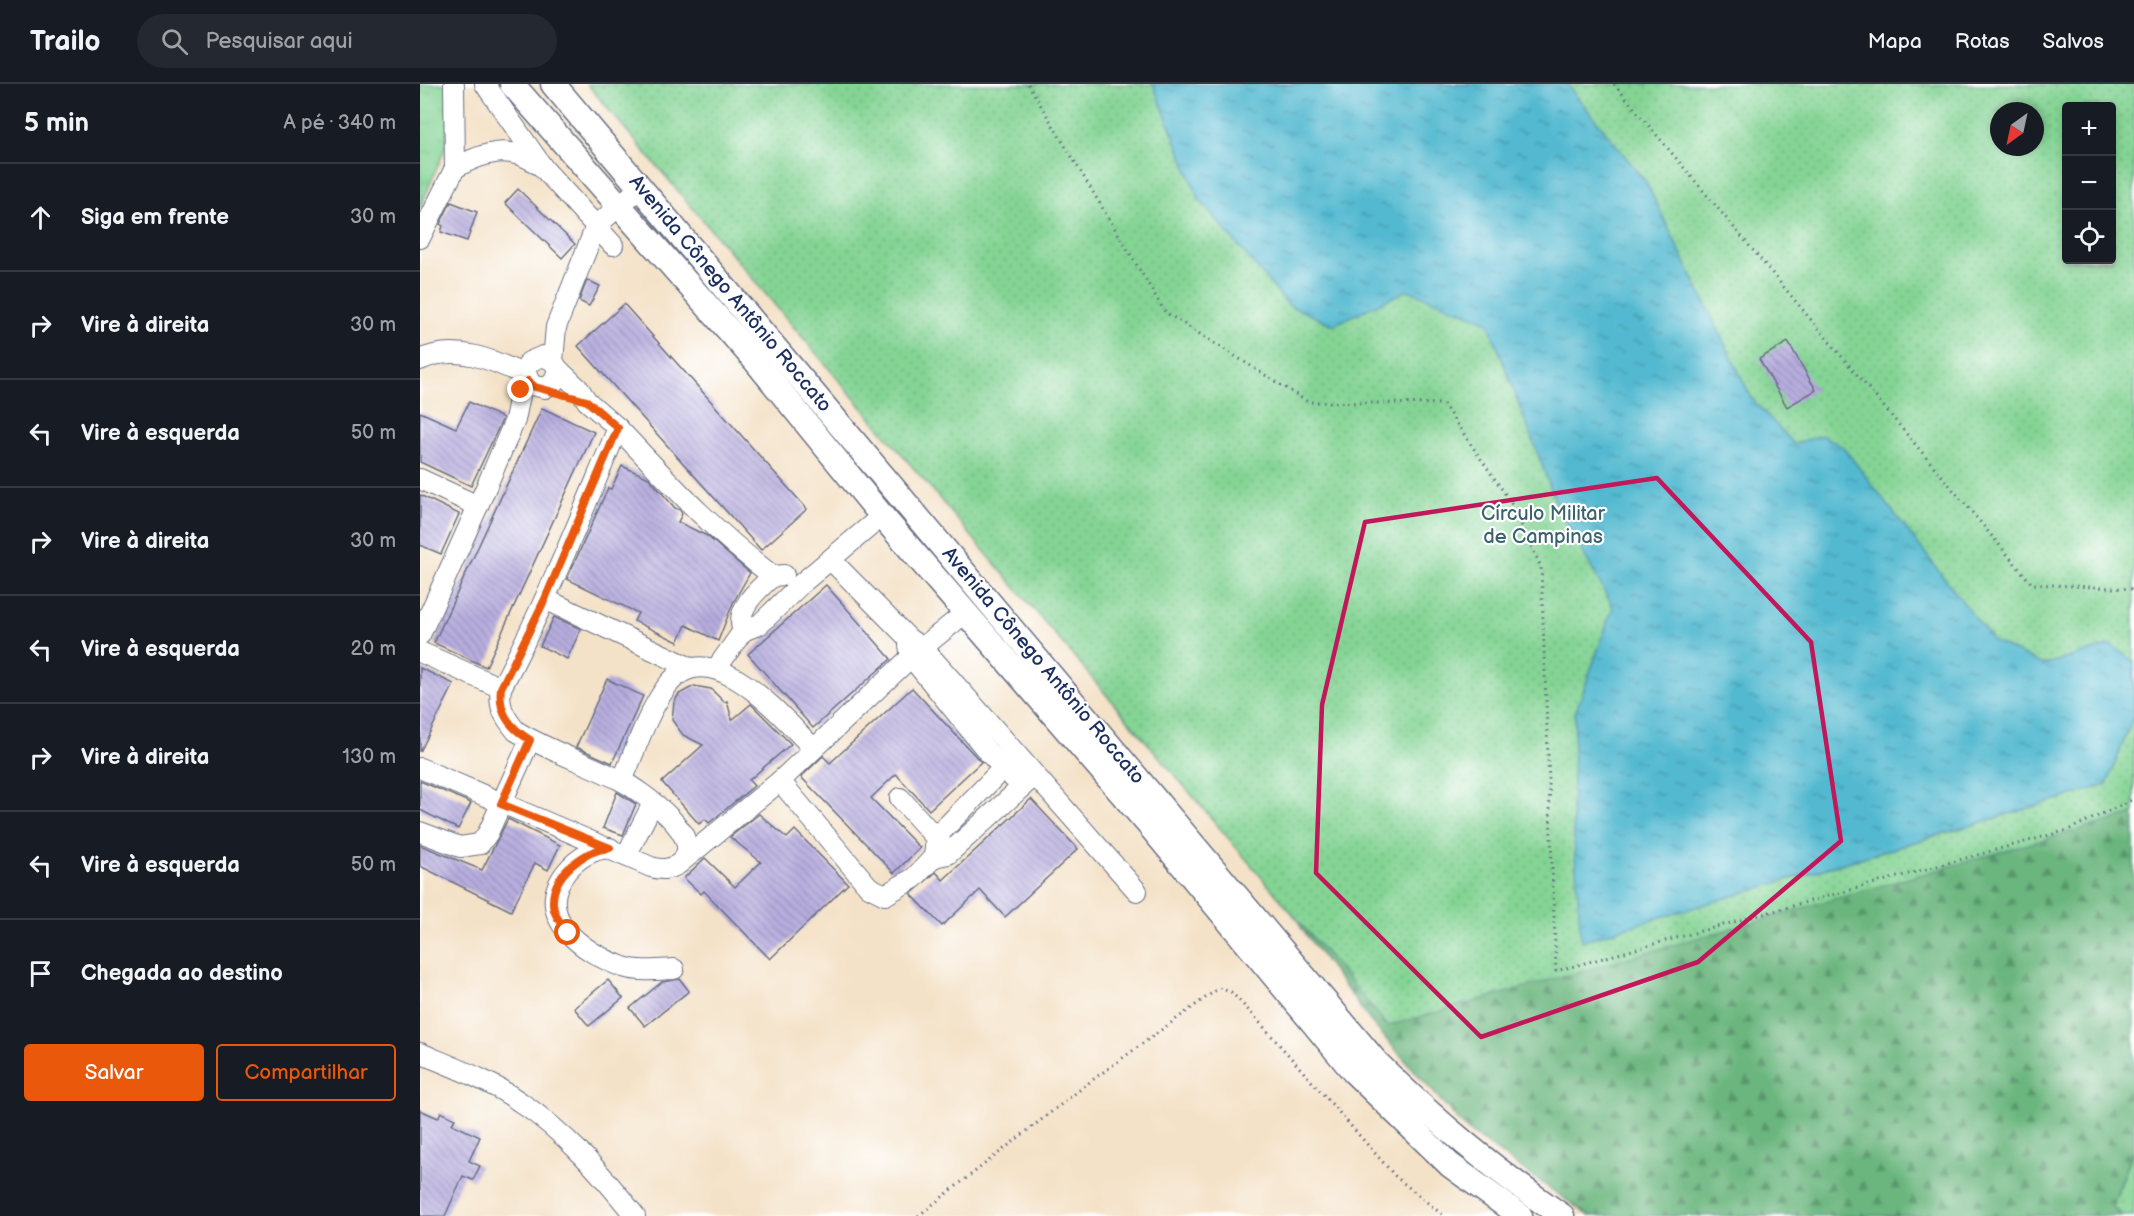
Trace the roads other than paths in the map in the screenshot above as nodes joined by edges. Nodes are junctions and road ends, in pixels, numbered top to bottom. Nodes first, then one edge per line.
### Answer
1 (454, 84) edge
2 (485, 84) edge
3 (512, 84) edge
4 (553, 84) edge
5 (455, 168) junction
6 (544, 169) junction
7 (641, 187) junction
8 (620, 205) junction
9 (596, 226) junction
10 (420, 238) edge
11 (613, 246) dead end
12 (420, 360) edge
13 (539, 373) junction
14 (618, 428) junction
15 (420, 479) edge
16 (478, 506) junction
17 (882, 516) junction
18 (831, 560) junction
19 (773, 576) junction
20 (802, 583) junction
21 (545, 599) junction
22 (965, 613) junction
23 (743, 631) junction
24 (420, 636) edge
25 (914, 648) junction
26 (420, 652) edge
27 (691, 668) junction
28 (717, 669) junction
29 (501, 688) junction
30 (530, 740) junction
31 (813, 748) junction
32 (1010, 762) junction
33 (420, 768) edge
34 (622, 781) junction
35 (780, 781) junction
36 (1028, 781) junction
37 (900, 798) dead end
38 (653, 803) junction
39 (501, 804) junction
40 (420, 832) edge
41 (936, 837) junction
42 (618, 852) junction
43 (941, 855) junction
44 (681, 862) junction
45 (1137, 891) dead end
46 (674, 969) dead end
47 (420, 1053) edge
48 (635, 1216) edge
49 (1520, 1216) edge
50 (1562, 1216) edge

1 - 5 street
2 - 6 street
3 - 8 main road, Avenida Cônego Antônio Roccato
4 - 7 main road, Avenida Cônego Antônio Roccato
5 - 6 street
5 - 10 street
6 - 9 street
7 - 8 street
7 - 50 main road, Avenida Cônego Antônio Roccato
8 - 9 street
8 - 17 main road, Avenida Cônego Antônio Roccato
9 - 11 street
9 - 13 street
12 - 13 street
13 - 14 street
13 - 16 street
14 - 19 street
14 - 21 street
15 - 16 street
16 - 24 street
17 - 18 street
17 - 22 main road, Avenida Cônego Antônio Roccato
18 - 20 street
18 - 25 street
19 - 20 street
19 - 23 street
20 - 23 street
21 - 27 street
21 - 29 street
22 - 25 street
22 - 49 main road, Avenida Cônego Antônio Roccato
23 - 28 street
25 - 31 street
25 - 32 street
26 - 29 street
27 - 28 street
27 - 34 street
28 - 31 street
29 - 30 street
30 - 34 street
30 - 39 street
31 - 35 street
32 - 36 street
32 - 41 street
33 - 39 street
34 - 38 street
35 - 43 street
35 - 44 street
36 - 43 street
36 - 45 street
37 - 41 street
38 - 42 street
38 - 44 street
39 - 40 street
39 - 42 street
41 - 43 street
42 - 44 street
42 - 46 street
47 - 48 street

